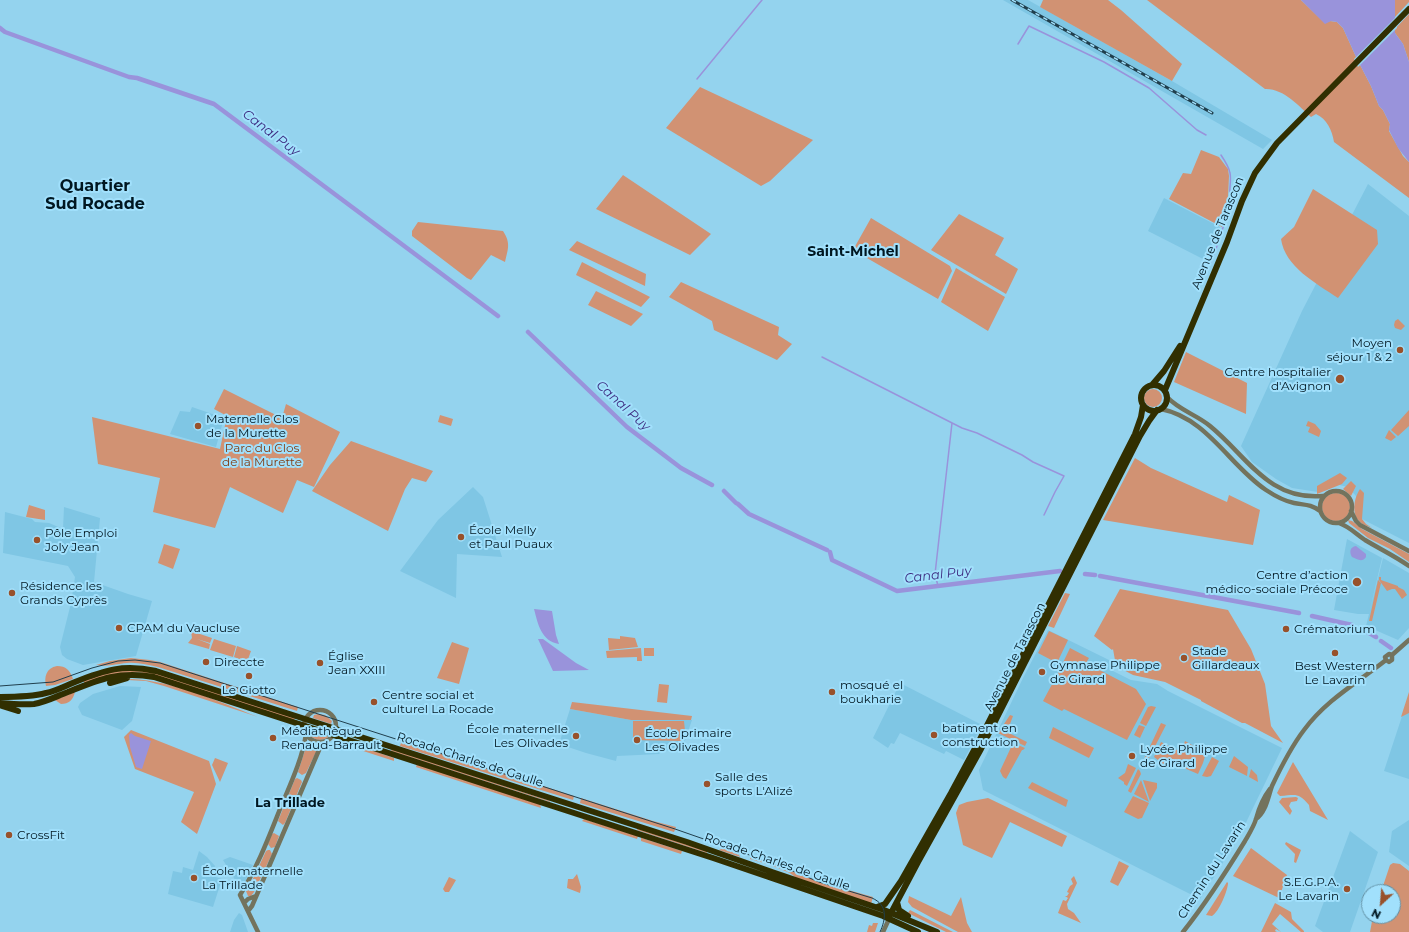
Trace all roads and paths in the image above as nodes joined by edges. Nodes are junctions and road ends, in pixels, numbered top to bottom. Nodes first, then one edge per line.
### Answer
1 (1409, 9) edge
2 (1187, 336) junction
3 (1152, 385) junction
4 (1165, 390) junction
5 (1167, 397) junction
6 (1143, 405) junction
7 (1159, 410) junction
8 (1323, 496) junction
9 (1320, 511) junction
10 (1351, 511) junction
11 (1339, 523) junction
12 (1409, 551) edge
13 (1409, 566) edge
14 (1409, 640) edge
15 (147, 676) junction
16 (110, 682) dead end
17 (0, 697) edge
18 (0, 704) edge
19 (18, 711) dead end
20 (306, 719) junction
21 (304, 725) junction
22 (336, 728) junction
23 (306, 734) junction
24 (334, 735) junction
25 (322, 743) junction
26 (901, 881) junction
27 (256, 896) junction
28 (897, 902) junction
29 (244, 903) junction
30 (877, 907) junction
31 (248, 911) junction
32 (890, 916) junction
33 (927, 928) junction
34 (258, 932) edge
35 (883, 932) edge
36 (918, 932) edge
37 (937, 932) edge
38 (1183, 932) edge

1 - 2 main road, Avenue de Tarascon
2 - 3 main road, Avenue de Tarascon
2 - 4 main road, Avenue de Tarascon
3 - 4 main road
3 - 6 main road
4 - 5 main road
5 - 7 main road
5 - 8 street
6 - 7 main road
6 - 26 main road, Avenue de Tarascon
7 - 9 street
7 - 28 main road, Avenue de Tarascon
8 - 9 street
8 - 10 street
9 - 11 street
10 - 11 street
10 - 12 street
11 - 13 street
14 - 38 street, Chemin du Lavarin
15 - 16 main road
15 - 18 main road, Rocade Charles de Gaulle
15 - 21 main road, Rocade Charles de Gaulle
17 - 20 main road, Rocade Charles de Gaulle
18 - 19 main road
20 - 21 street
20 - 22 main road, Rocade Charles de Gaulle
20 - 22 street
21 - 23 street
21 - 24 main road, Rocade Charles de Gaulle
22 - 24 street
22 - 30 main road, Rocade Charles de Gaulle
23 - 25 street
23 - 29 street
24 - 25 street
24 - 32 main road, Rocade Charles de Gaulle
25 - 27 street
26 - 30 main road, Avenue de Tarascon
26 - 32 main road, Avenue de Tarascon
27 - 29 street
27 - 31 street
28 - 32 main road, Avenue de Tarascon
28 - 33 main road, Rocade Charles de Gaulle
29 - 31 street
30 - 32 main road, Rocade Charles de Gaulle
31 - 34 street
32 - 33 main road, Rocade Charles de Gaulle
32 - 35 street, Avenue de Tarascon
32 - 36 main road
33 - 37 main road, Rocade Charles de Gaulle

